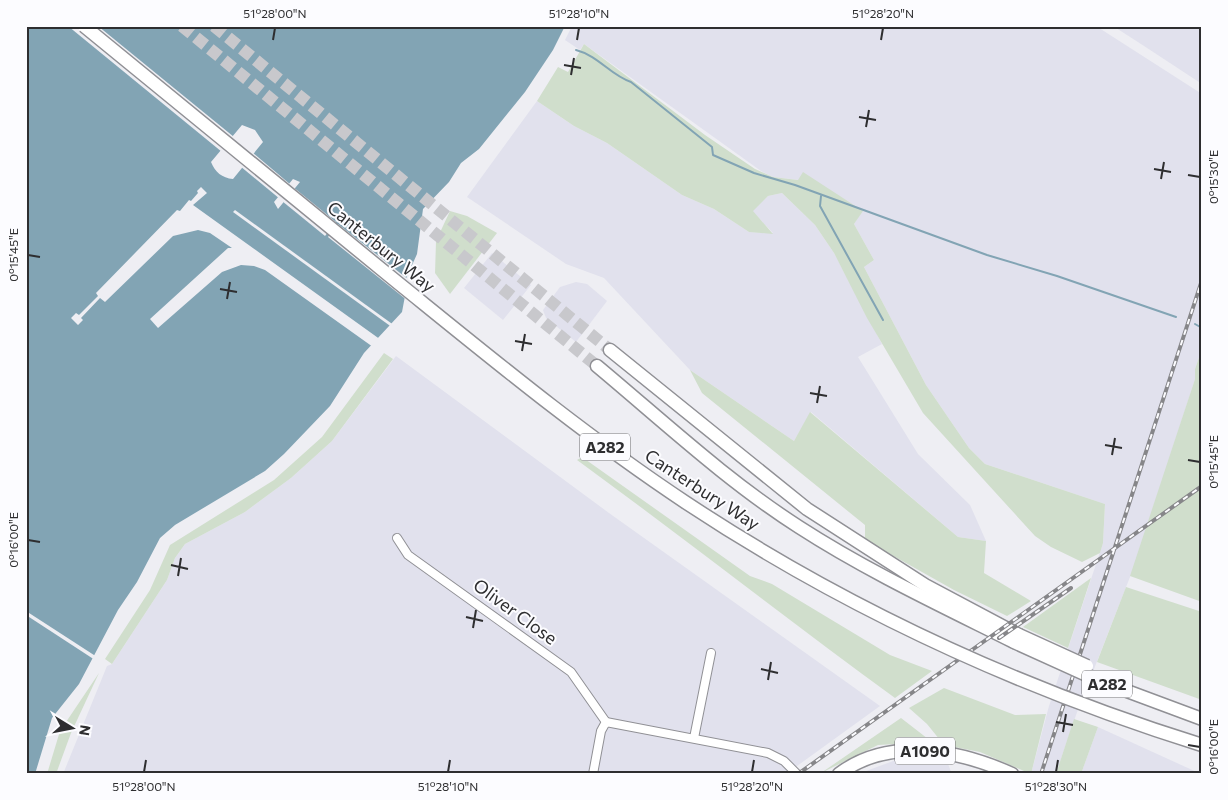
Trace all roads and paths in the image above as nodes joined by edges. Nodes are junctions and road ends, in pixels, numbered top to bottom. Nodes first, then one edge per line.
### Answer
1 (84, 26) edge
2 (610, 350) tunnel mouth
3 (597, 366) tunnel mouth
4 (397, 538) dead end
5 (986, 623) junction
6 (711, 652) dead end
7 (1202, 710) edge
8 (1202, 719) edge
9 (606, 722) junction
10 (694, 738) junction
11 (1202, 745) edge
12 (593, 774) edge
13 (798, 774) edge
14 (839, 774) edge
15 (1012, 774) edge

1 - 11 main road, Canterbury Way / A282, bridge
2 - 5 main road, Canterbury Way / A282
3 - 5 main road, Canterbury Way / A282
4 - 9 street, Oliver Close
5 - 7 main road, Canterbury Way / A282, bridge
5 - 8 main road, Canterbury Way / A282, bridge
6 - 10 street
9 - 10 street
9 - 12 street
10 - 13 street
14 - 15 main road, A1090

